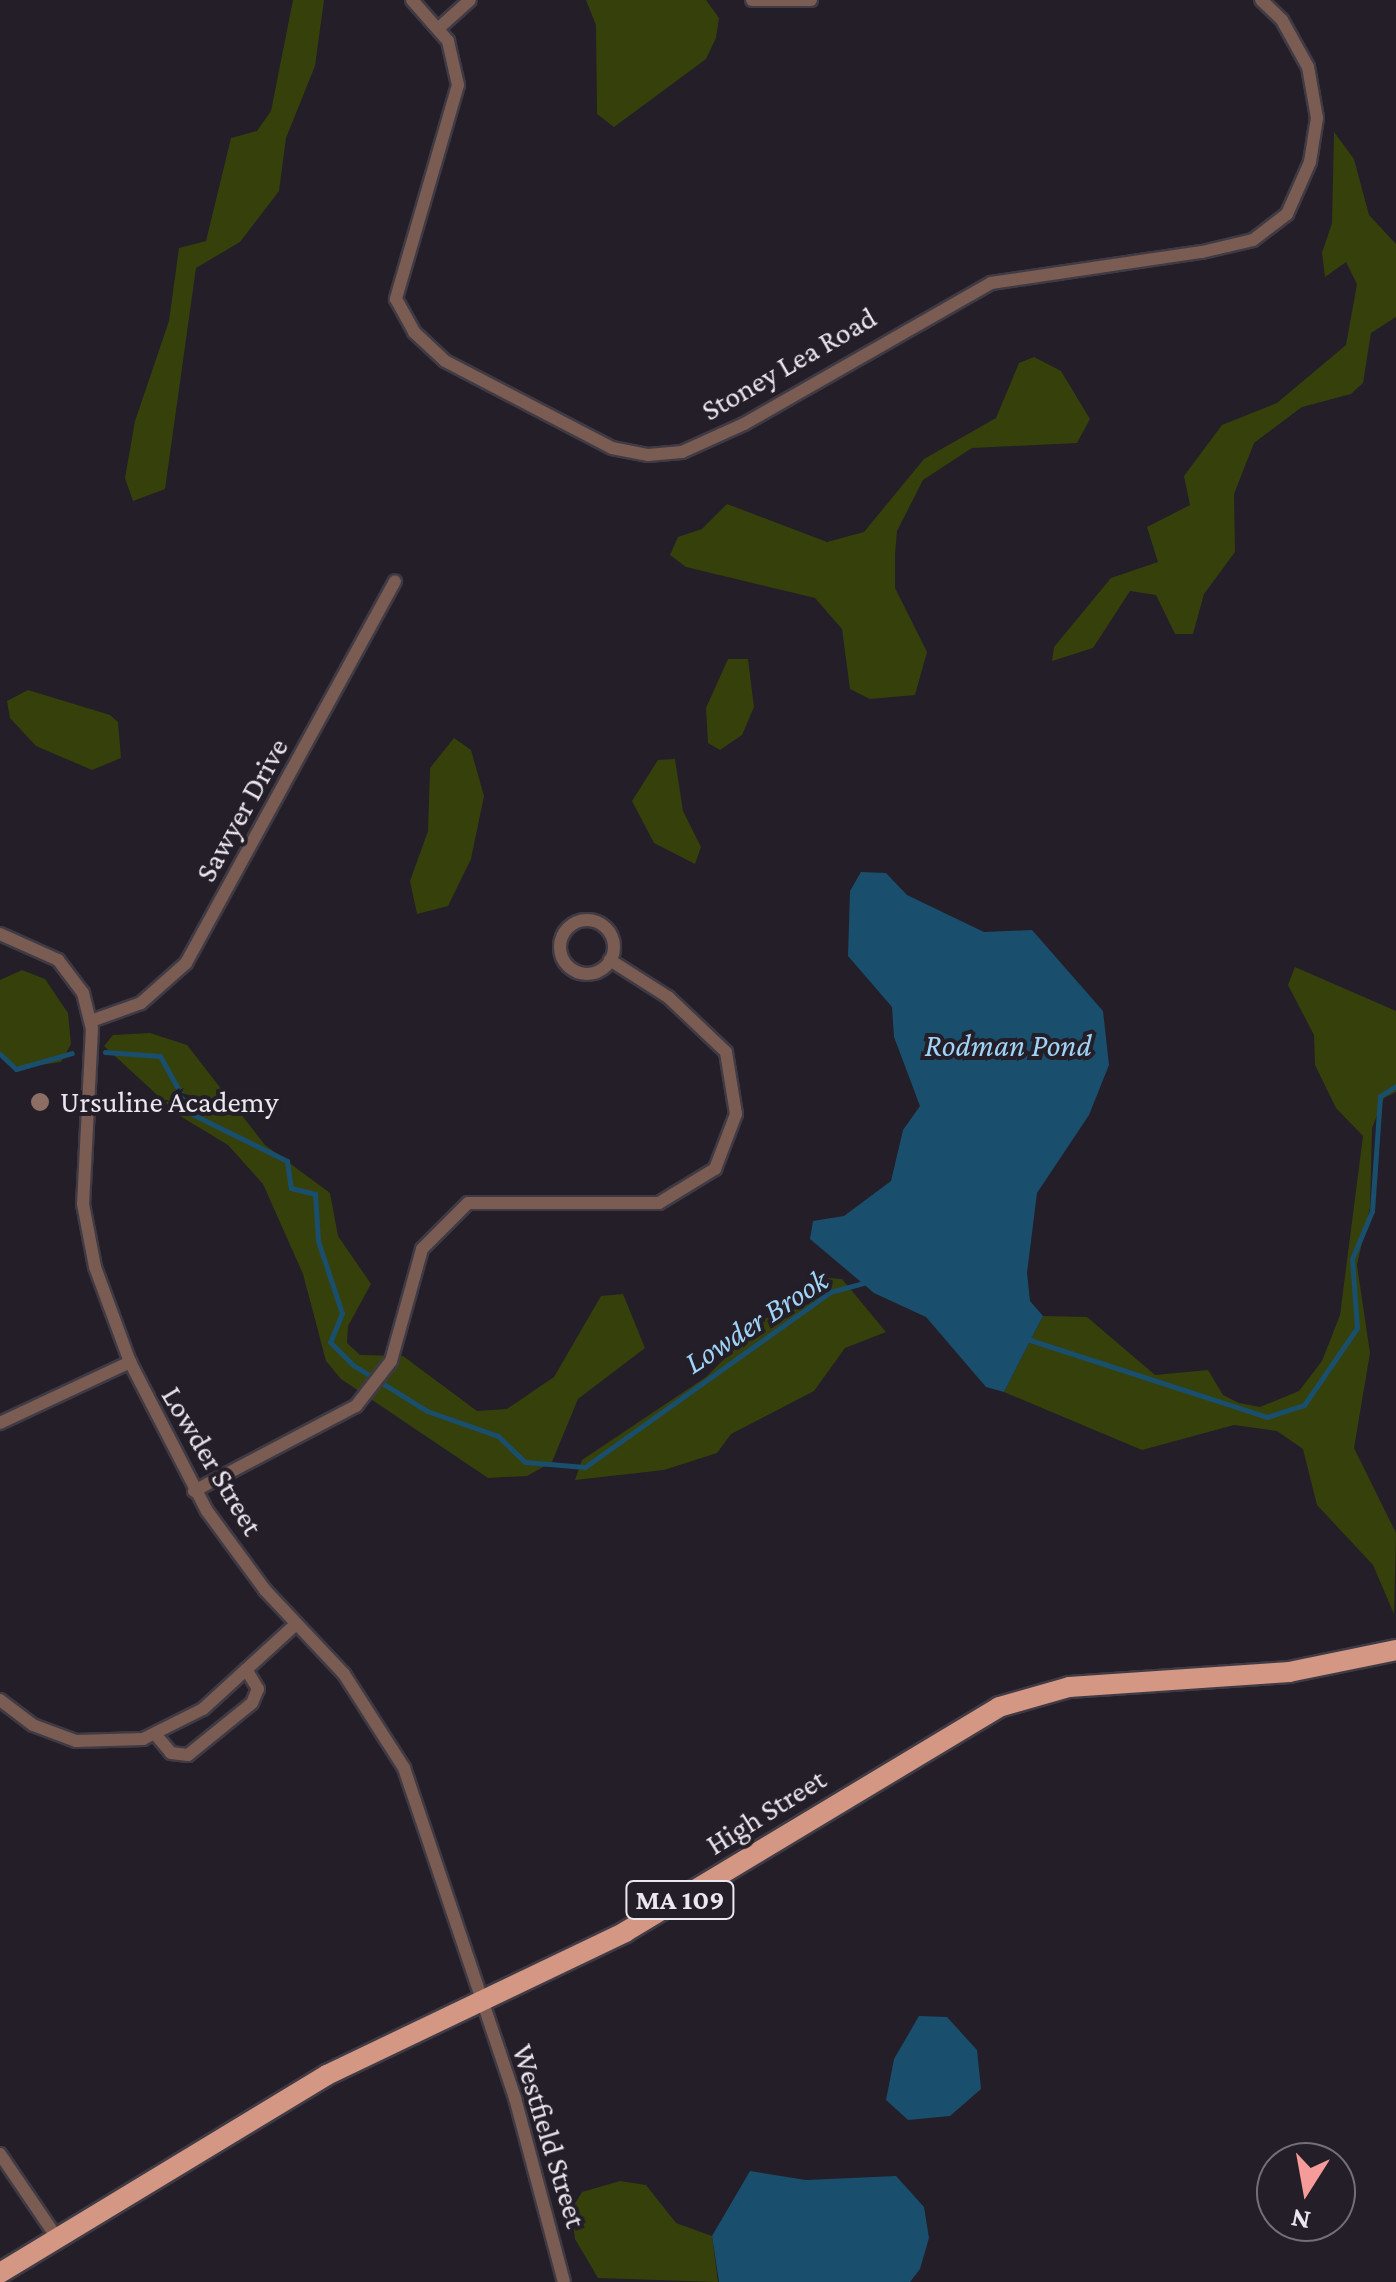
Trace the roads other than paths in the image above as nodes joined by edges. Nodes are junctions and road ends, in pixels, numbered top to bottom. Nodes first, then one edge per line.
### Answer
1 (412, 0) edge
2 (470, 0) edge
3 (752, 0) edge
4 (811, 0) edge
5 (1261, 0) edge
6 (440, 27) junction
7 (395, 581) dead end
8 (0, 934) edge
9 (610, 960) junction
10 (91, 1021) junction
11 (130, 1362) junction
12 (0, 1423) edge
13 (194, 1491) junction
14 (296, 1624) junction
15 (1396, 1650) edge
16 (246, 1669) junction
17 (1, 1703) edge
18 (156, 1735) junction
19 (479, 2003) junction
20 (0, 2154) edge
21 (57, 2238) junction
22 (0, 2272) edge
23 (565, 2279) edge

1 - 6 street, Stoney Lea Road
2 - 6 street
3 - 4 street
5 - 6 street, Stoney Lea Road
7 - 10 street, Sawyer Drive
8 - 10 street, Lowder Street
9 - 9 street
9 - 13 street
10 - 11 street, Lowder Street
11 - 12 street
11 - 13 street, Lowder Street
13 - 14 street, Lowder Street
14 - 16 street
14 - 19 street, Lowder Street
15 - 19 main road, High Street / MA 109
16 - 18 street
16 - 18 street
17 - 18 street
19 - 21 main road, High Street / MA 109
19 - 23 street, Westfield Street
20 - 21 street
21 - 22 main road, High Street / MA 109

